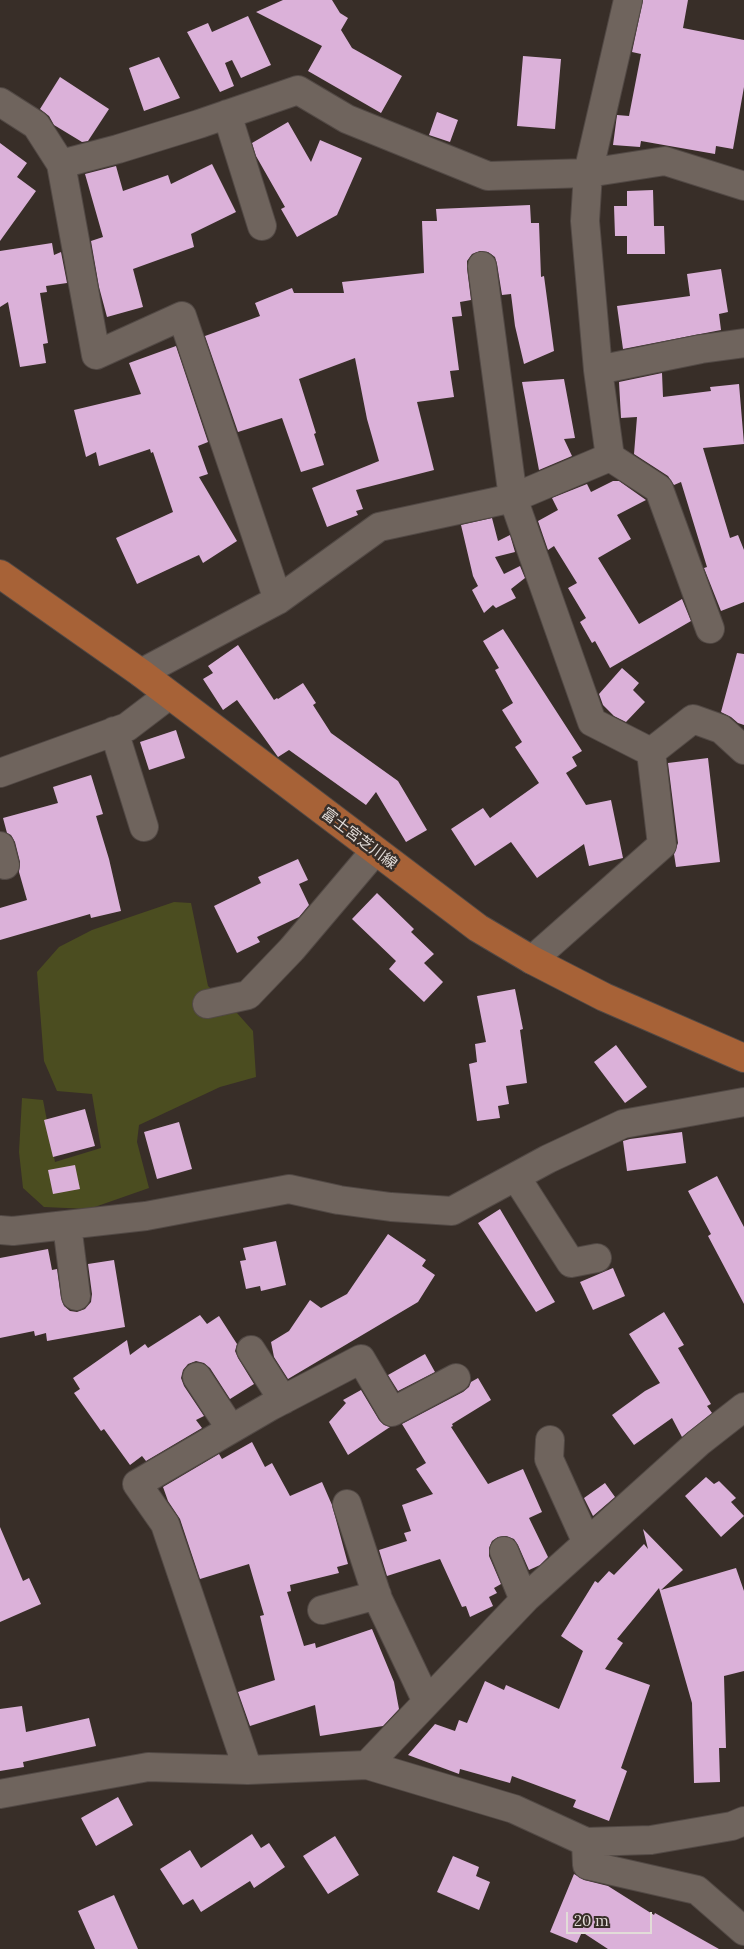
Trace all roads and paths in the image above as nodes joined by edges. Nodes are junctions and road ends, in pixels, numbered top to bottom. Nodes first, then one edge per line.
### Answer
1 (628, 0) edge
2 (0, 102) edge
3 (227, 114) junction
4 (61, 164) junction
5 (588, 173) junction
6 (743, 182) edge
7 (262, 226) dead end
8 (482, 266) dead end
9 (744, 343) edge
10 (598, 370) junction
11 (610, 457) junction
12 (513, 498) junction
13 (0, 574) edge
14 (278, 600) junction
15 (710, 629) dead end
16 (140, 673) junction
17 (169, 695) junction
18 (114, 731) junction
19 (744, 750) edge
20 (651, 752) junction
21 (0, 773) edge
22 (144, 827) dead end
23 (375, 851) junction
24 (532, 960) junction
25 (207, 1004) dead end
26 (744, 1058) edge
27 (744, 1102) edge
28 (516, 1177) junction
29 (67, 1225) junction
30 (0, 1230) edge
31 (597, 1258) dead end
32 (76, 1296) dead end
33 (251, 1350) dead end
34 (198, 1377) dead end
35 (456, 1378) dead end
36 (283, 1400) junction
37 (744, 1407) edge
38 (231, 1429) junction
39 (550, 1440) dead end
40 (347, 1504) dead end
41 (587, 1543) junction
42 (504, 1551) dead end
43 (377, 1595) junction
44 (524, 1600) junction
45 (322, 1610) dead end
46 (427, 1702) junction
47 (367, 1765) junction
48 (248, 1770) junction
49 (0, 1794) edge
50 (744, 1821) edge
51 (586, 1842) junction
52 (744, 1931) edge

1 - 5 street
2 - 4 street
3 - 4 street
3 - 5 street
3 - 7 street
4 - 14 street
5 - 6 street
5 - 10 street
8 - 12 street
9 - 10 street
10 - 11 street
11 - 12 street
11 - 15 street
12 - 14 street
12 - 20 street
13 - 16 main road, 富士宮芝川線
14 - 16 street
16 - 17 main road, 富士宮芝川線
17 - 18 street
17 - 23 main road, 富士宮芝川線
18 - 21 street
18 - 22 street
19 - 20 street
20 - 24 street
23 - 24 main road, 富士宮芝川線
23 - 25 street
24 - 26 main road, 富士宮芝川線
27 - 28 street
28 - 29 street
28 - 31 street
29 - 30 street
29 - 32 street
33 - 36 street
34 - 38 street
35 - 36 street
36 - 38 street
37 - 41 street
38 - 48 street
39 - 41 street
40 - 43 street
41 - 44 street
42 - 44 street
43 - 45 street
43 - 46 street
44 - 46 street
46 - 47 street
47 - 48 street
47 - 51 street
48 - 49 street
50 - 51 street
51 - 52 street

